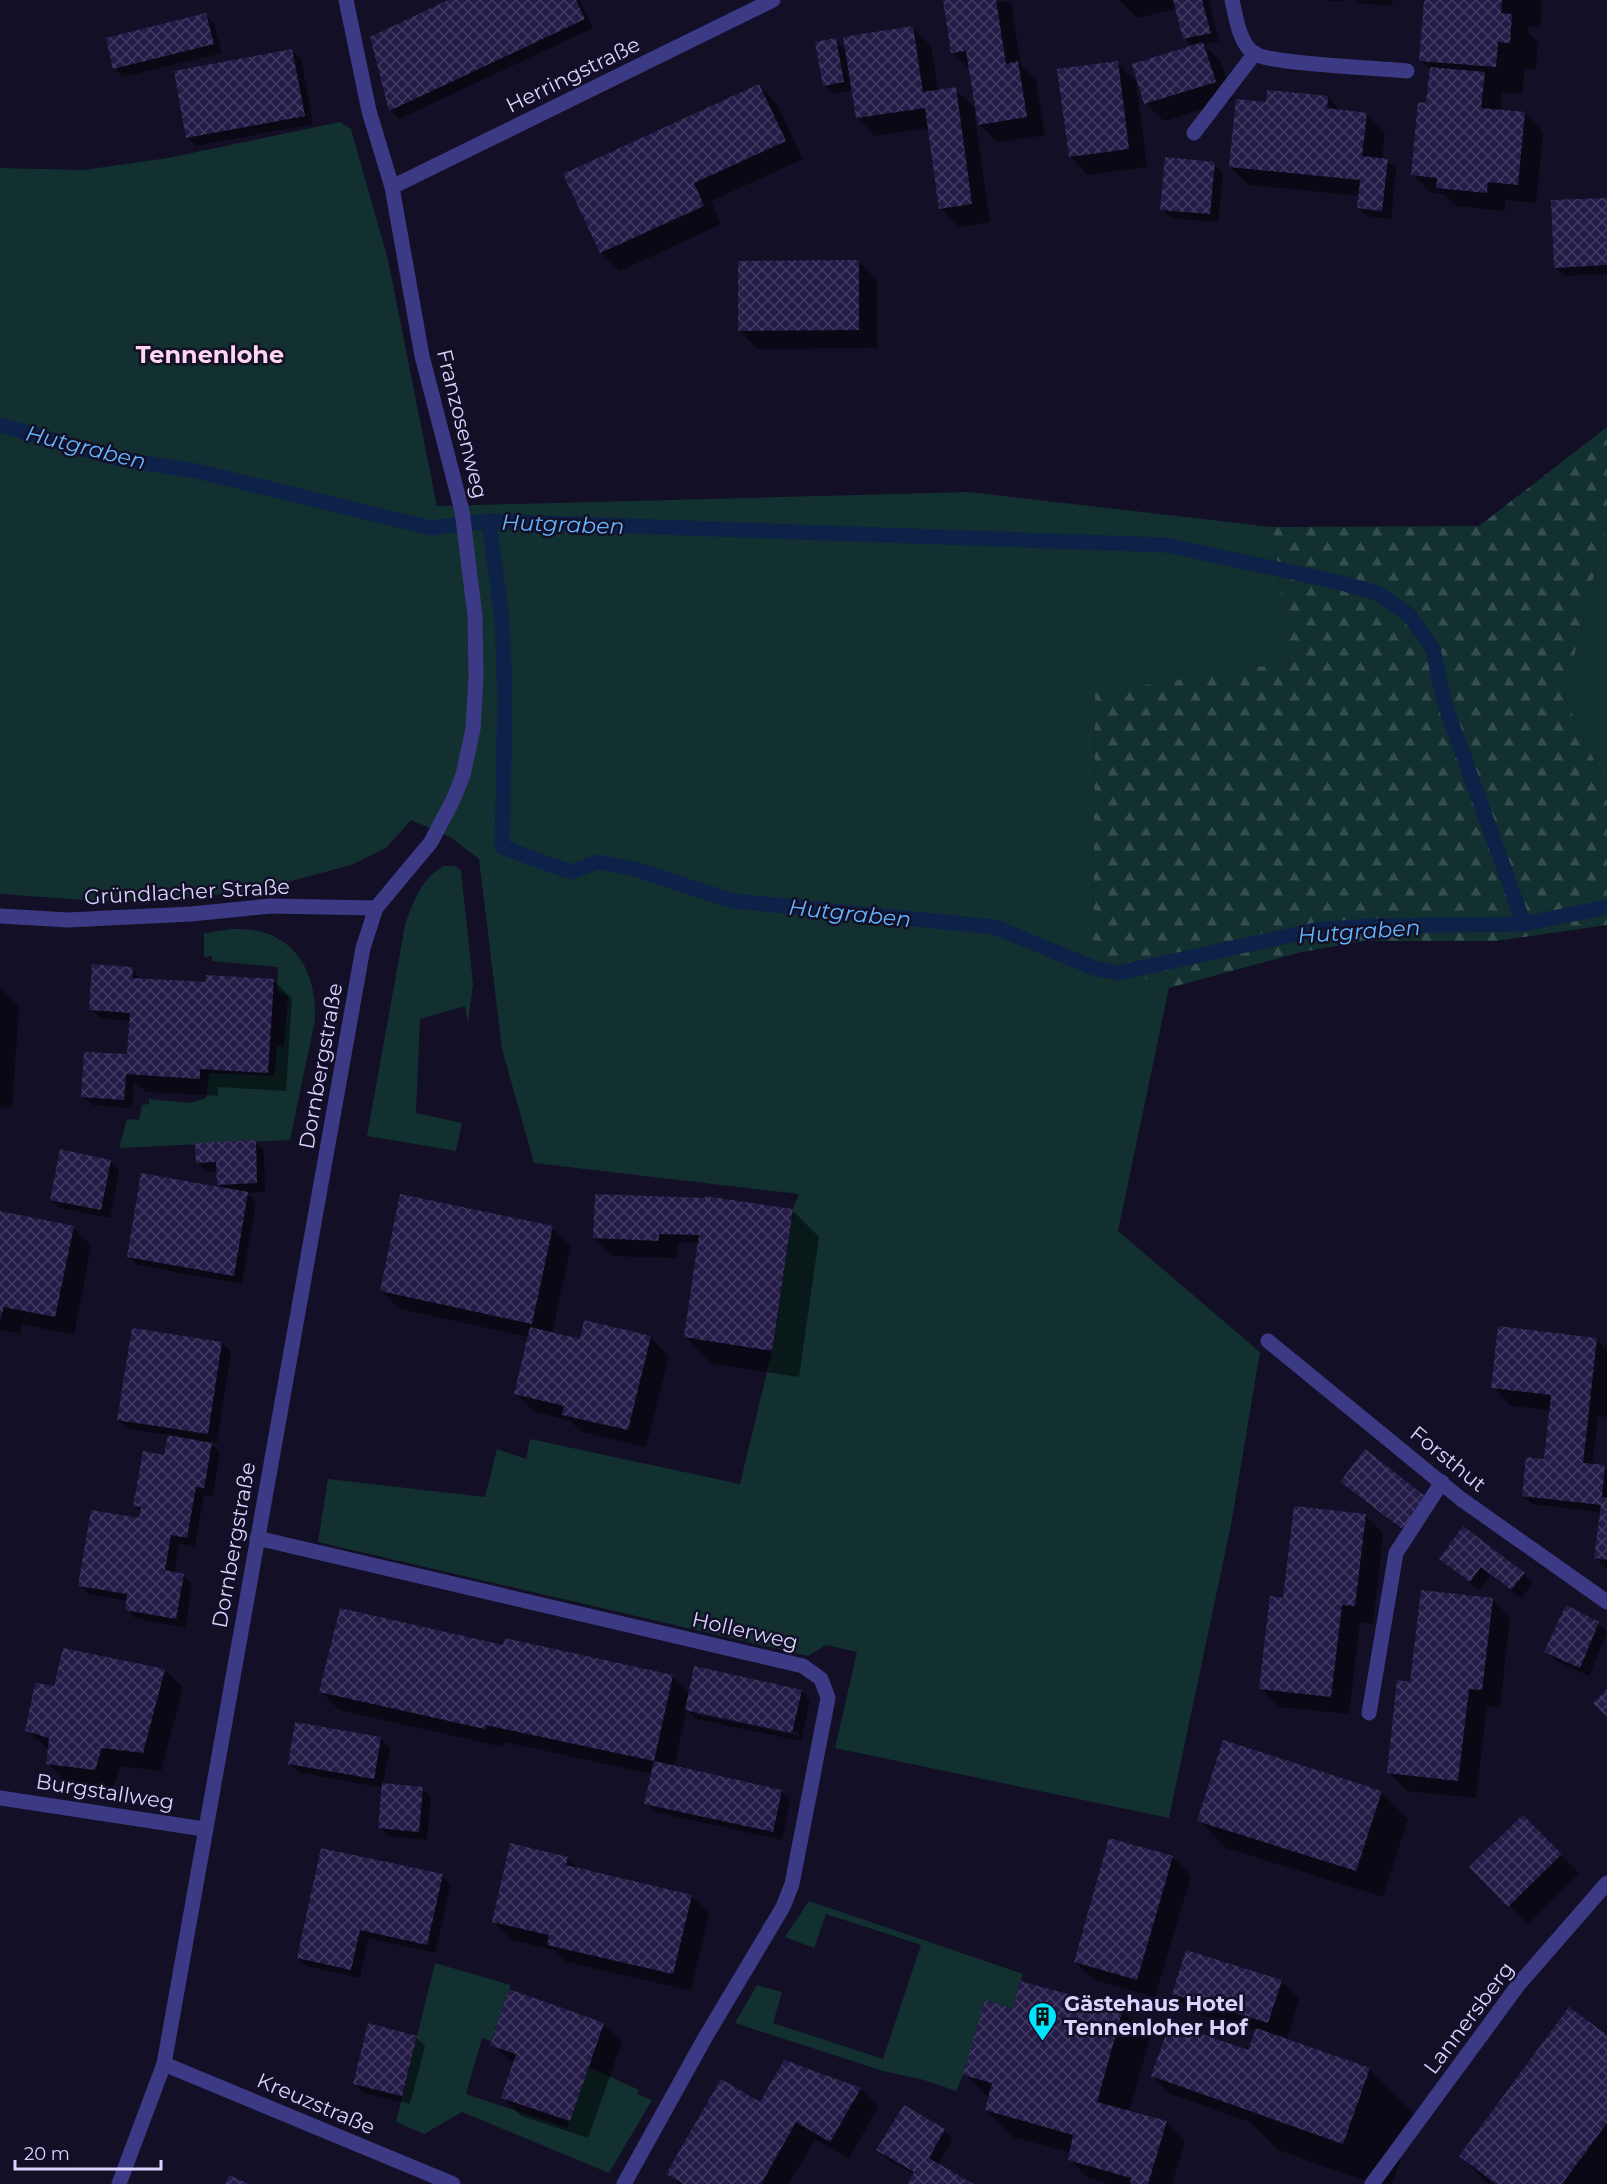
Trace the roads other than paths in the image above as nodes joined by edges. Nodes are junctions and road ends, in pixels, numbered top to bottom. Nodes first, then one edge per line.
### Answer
1 (346, 0) edge
2 (773, 0) edge
3 (1232, 0) edge
4 (1255, 54) junction
5 (1407, 71) dead end
6 (1194, 133) dead end
7 (392, 187) junction
8 (376, 908) junction
9 (0, 916) edge
10 (1268, 1341) dead end
11 (1442, 1482) junction
12 (257, 1538) junction
13 (1607, 1602) edge
14 (1369, 1713) dead end
15 (0, 1798) edge
16 (204, 1828) junction
17 (1607, 1882) edge
18 (164, 2064) junction
19 (119, 2184) edge
20 (453, 2184) edge
21 (624, 2184) edge
22 (1372, 2184) edge

1 - 7 street, Franzosenweg
2 - 7 street, Herringstraße
3 - 4 street
4 - 5 street
4 - 6 street
7 - 8 street, Franzosenweg
8 - 9 street, Gründlacher Straße
8 - 12 street, Dornbergstraße
10 - 11 street, Forsthut
11 - 13 street, Forsthut
11 - 14 street
12 - 16 street, Dornbergstraße
12 - 21 street, Hollerweg
15 - 16 street, Burgstallweg
16 - 18 street, Dornbergstraße
17 - 22 street, Lannersberg
18 - 19 street, Dornbergstraße
18 - 20 street, Kreuzstraße

